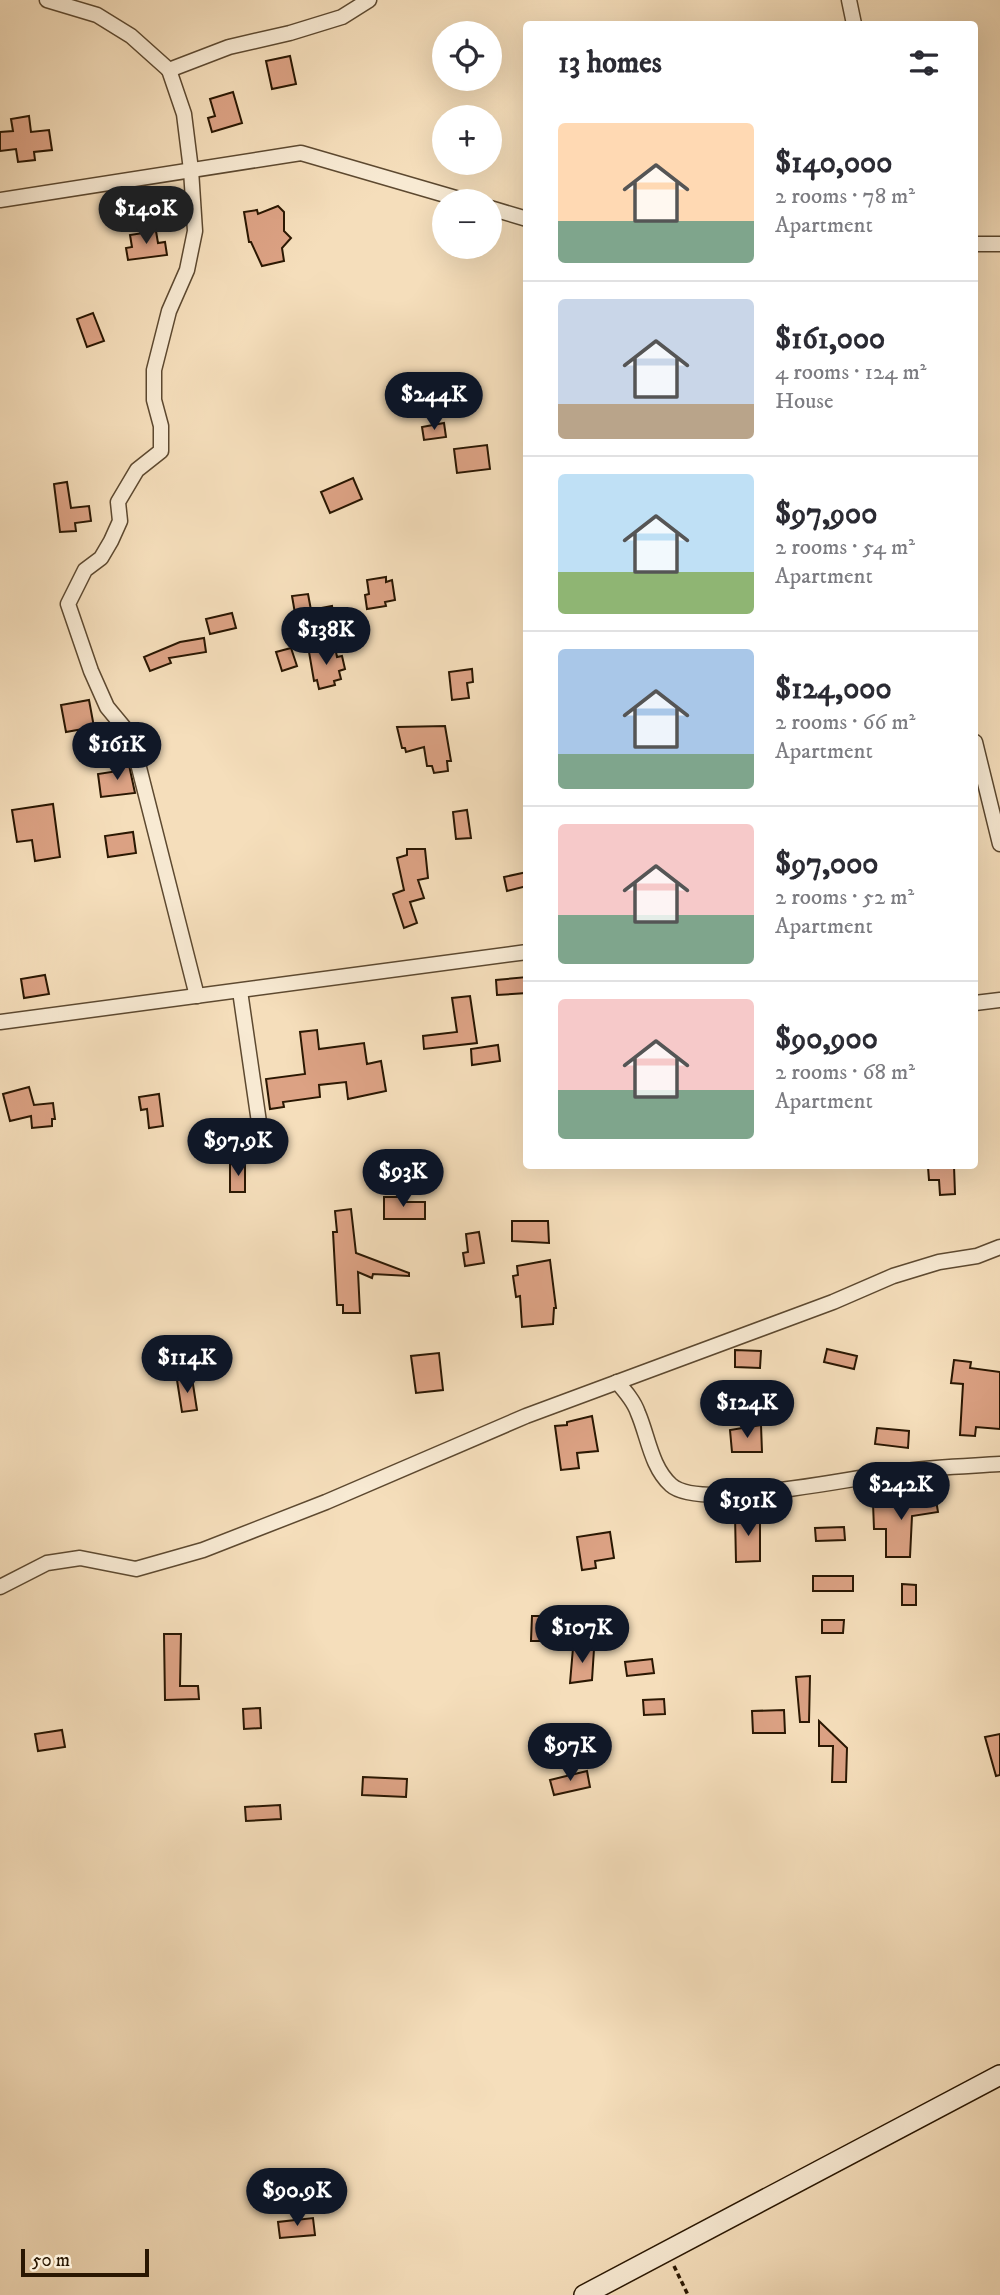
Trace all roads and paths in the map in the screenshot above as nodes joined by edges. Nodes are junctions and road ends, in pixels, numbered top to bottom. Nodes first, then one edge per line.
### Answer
1 (47, 0) edge
2 (369, 0) edge
3 (849, 0) edge
4 (853, 21) edge
5 (169, 70) junction
6 (191, 170) junction
7 (432, 191) edge
8 (0, 200) edge
9 (502, 212) edge
10 (523, 218) edge
11 (978, 244) edge
12 (1000, 244) edge
13 (978, 754) edge
14 (1000, 845) edge
15 (523, 952) edge
16 (240, 990) junction
17 (197, 996) junction
18 (1000, 1000) edge
19 (978, 1003) edge
20 (0, 1022) edge
21 (262, 1143) dead end
22 (1000, 1247) edge
23 (617, 1382) junction
24 (1000, 1464) edge
25 (0, 1587) edge
26 (1000, 2075) edge
27 (667, 2251) junction
28 (584, 2295) edge
29 (688, 2295) edge

1 - 5 street
2 - 5 street
3 - 4 street
5 - 6 street
6 - 7 street
6 - 8 street
6 - 17 street
9 - 10 street
11 - 12 street
13 - 14 street
15 - 16 street
16 - 17 street
16 - 21 street
17 - 20 street
18 - 19 street
22 - 23 street
23 - 24 street
23 - 25 street
26 - 27 main road
27 - 28 main road
27 - 29 path

